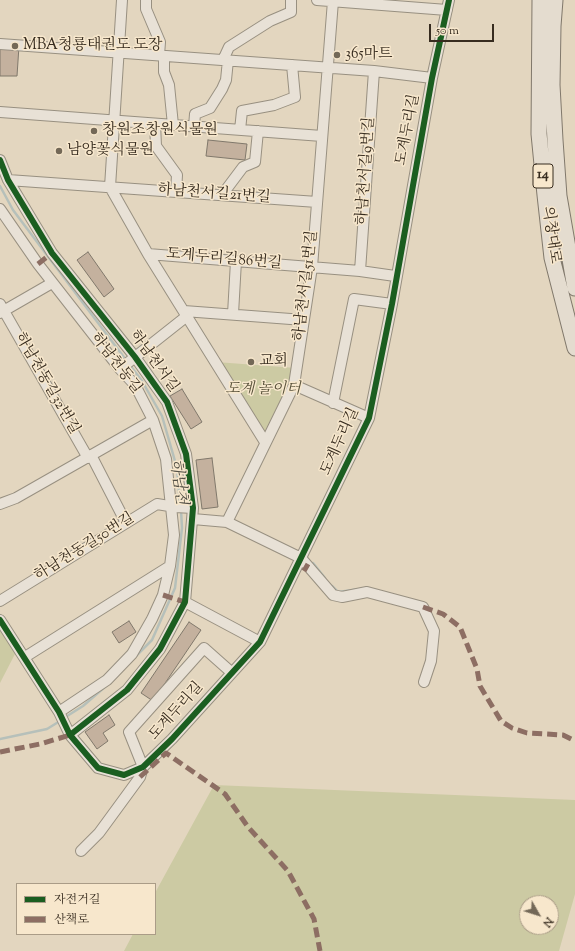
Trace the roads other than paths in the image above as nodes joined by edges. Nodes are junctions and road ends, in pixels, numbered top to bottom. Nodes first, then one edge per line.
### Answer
1 (122, 0) edge
2 (146, 0) edge
3 (291, 0) edge
4 (317, 0) edge
5 (540, 0) edge
6 (555, 0) edge
7 (333, 1) junction
8 (384, 2) edge
9 (448, 5) edge
10 (0, 44) edge
11 (119, 52) junction
12 (162, 55) junction
13 (225, 60) junction
14 (292, 65) junction
15 (327, 67) junction
16 (374, 71) junction
17 (432, 78) junction
18 (0, 112) edge
19 (114, 120) junction
20 (155, 124) junction
21 (173, 125) junction
22 (194, 127) junction
23 (240, 130) junction
24 (258, 131) junction
25 (322, 136) junction
26 (0, 160) edge
27 (8, 180) junction
28 (110, 187) junction
29 (176, 192) junction
30 (222, 196) junction
31 (317, 202) junction
32 (0, 209) edge
33 (148, 254) junction
34 (236, 261) junction
35 (312, 267) junction
36 (360, 271) junction
37 (395, 276) junction
38 (52, 283) junction
39 (575, 288) edge
40 (392, 304) junction
41 (1, 309) edge
42 (185, 314) junction
43 (233, 314) junction
44 (304, 320) junction
45 (575, 348) edge
46 (134, 358) junction
47 (122, 368) junction
48 (294, 385) junction
49 (333, 403) junction
50 (369, 418) junction
51 (153, 420) junction
52 (265, 442) junction
53 (89, 456) junction
54 (0, 504) edge
55 (173, 507) junction
56 (190, 508) junction
57 (193, 519) junction
58 (227, 522) junction
59 (126, 523) junction
60 (301, 558) junction
61 (170, 566) junction
62 (0, 601) edge
63 (185, 602) junction
64 (0, 620) edge
65 (260, 642) junction
66 (25, 657) junction
67 (231, 672) junction
68 (424, 682) dead end
69 (60, 713) junction
70 (68, 731) junction
71 (143, 767) junction
72 (81, 851) dead end

1 - 11 street
2 - 12 street
3 - 13 street
4 - 7 street
5 - 45 highway, 의창대로 / 14
6 - 39 highway, 의창대로 / 14
7 - 8 street
7 - 15 street, 하남천서길51번길
8 - 9 street
9 - 17 street, 도계두리길
10 - 11 street
11 - 12 street
11 - 19 street
12 - 13 street
12 - 21 street
13 - 14 street
13 - 22 street
14 - 15 street
14 - 23 street
15 - 16 street
15 - 25 street, 하남천서길51번길
16 - 17 street
16 - 36 street, 하남천서길9번길
17 - 37 street, 도계두리길
18 - 19 street
19 - 20 street
19 - 28 street
20 - 21 street
20 - 29 street
21 - 22 street
22 - 23 street
23 - 24 street
24 - 25 street
24 - 30 street
25 - 31 street, 하남천서길51번길
26 - 27 street, 하남천서길
27 - 28 street, 하남천서길21번길
27 - 46 street, 하남천서길
28 - 29 street, 하남천서길21번길
28 - 33 street
29 - 30 street, 하남천서길21번길
30 - 31 street, 하남천서길21번길
31 - 35 street, 하남천서길51번길
32 - 38 street, 하남천동길
33 - 34 street, 도계두리길86번길
33 - 42 street
34 - 35 street, 도계두리길86번길
34 - 43 street
35 - 36 street, 도계두리길86번길
35 - 44 street, 하남천서길51번길
36 - 37 street, 도계두리길86번길
37 - 40 street, 도계두리길
38 - 41 street, 하남천동길32번길
38 - 47 street, 하남천동길
40 - 49 street
40 - 50 street, 도계두리길
41 - 53 street, 하남천동길32번길
42 - 43 street
42 - 46 street
42 - 52 street
43 - 44 street
44 - 48 street, 하남천서길51번길
46 - 47 street
46 - 56 street, 하남천서길
47 - 51 street, 하남천동길
48 - 49 street
48 - 52 street, 하남천서길51번길
49 - 50 street
50 - 60 street, 도계두리길
51 - 53 street
51 - 55 street, 하남천동길
52 - 58 street, 하남천서길51번길
53 - 54 street
53 - 59 street, 하남천동길32번길
55 - 56 street, 하남천동길50번길
55 - 59 street, 하남천동길50번길
55 - 61 street, 하남천동길
56 - 57 street, 하남천서길
57 - 58 street
57 - 63 street, 하남천서길
58 - 60 street
59 - 62 street, 하남천동길50번길
60 - 65 street, 도계두리길
60 - 68 street
61 - 66 street
61 - 69 street, 하남천동길
63 - 65 street
63 - 70 street, 하남천서길
64 - 66 street
65 - 67 street, 도계두리길
66 - 69 street
67 - 71 street, 도계두리길
67 - 71 street
69 - 70 street
70 - 71 street, 도계두리길
71 - 72 street, 도계두리길

